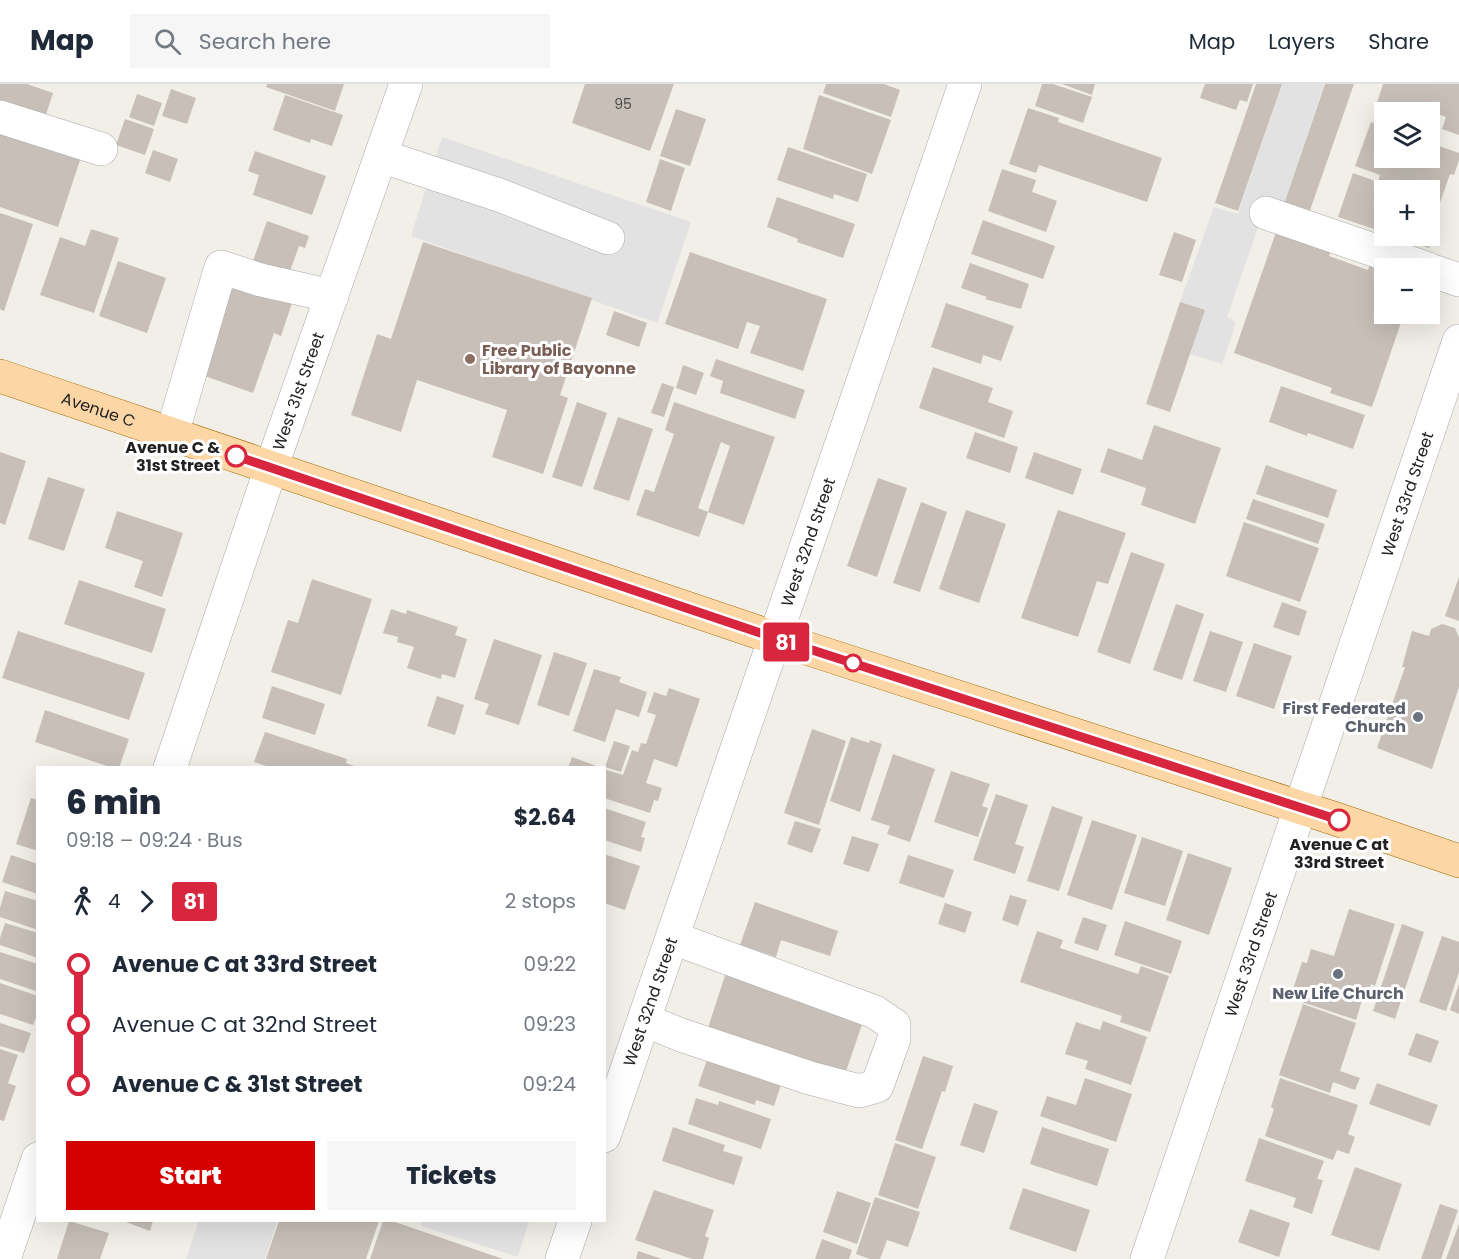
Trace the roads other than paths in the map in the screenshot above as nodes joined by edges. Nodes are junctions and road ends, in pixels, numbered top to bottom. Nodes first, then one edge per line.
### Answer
1 (406, 84) edge
2 (965, 84) edge
3 (0, 117) edge
4 (101, 149) dead end
5 (381, 156) junction
6 (1266, 213) dead end
7 (608, 238) dead end
8 (1396, 258) edge
9 (1440, 273) edge
10 (1459, 280) edge
11 (332, 296) junction
12 (1459, 341) edge
13 (0, 376) edge
14 (172, 434) junction
15 (271, 468) junction
16 (775, 638) junction
17 (171, 766) edge
18 (1300, 808) junction
19 (1459, 861) edge
20 (673, 938) junction
21 (644, 1020) junction
22 (606, 1130) edge
23 (36, 1165) edge
24 (575, 1222) edge
25 (4, 1259) edge
26 (562, 1259) edge
27 (1147, 1259) edge

1 - 5 street, West 31st Street
2 - 16 street, West 32nd Street
3 - 4 street
5 - 7 street
5 - 11 street, West 31st Street
6 - 8 street
9 - 10 street
11 - 14 street
11 - 15 street, West 31st Street
12 - 18 street, West 33rd Street
13 - 14 main road, Avenue C
14 - 15 main road, Avenue C
15 - 16 main road, Avenue C
15 - 17 street, West 31st Street
16 - 18 main road, Avenue C
16 - 20 street, West 32nd Street
18 - 19 main road, Avenue C
18 - 27 street, West 33rd Street
20 - 21 street, West 32nd Street
20 - 21 street
21 - 22 street, West 32nd Street
23 - 25 street
24 - 26 street

